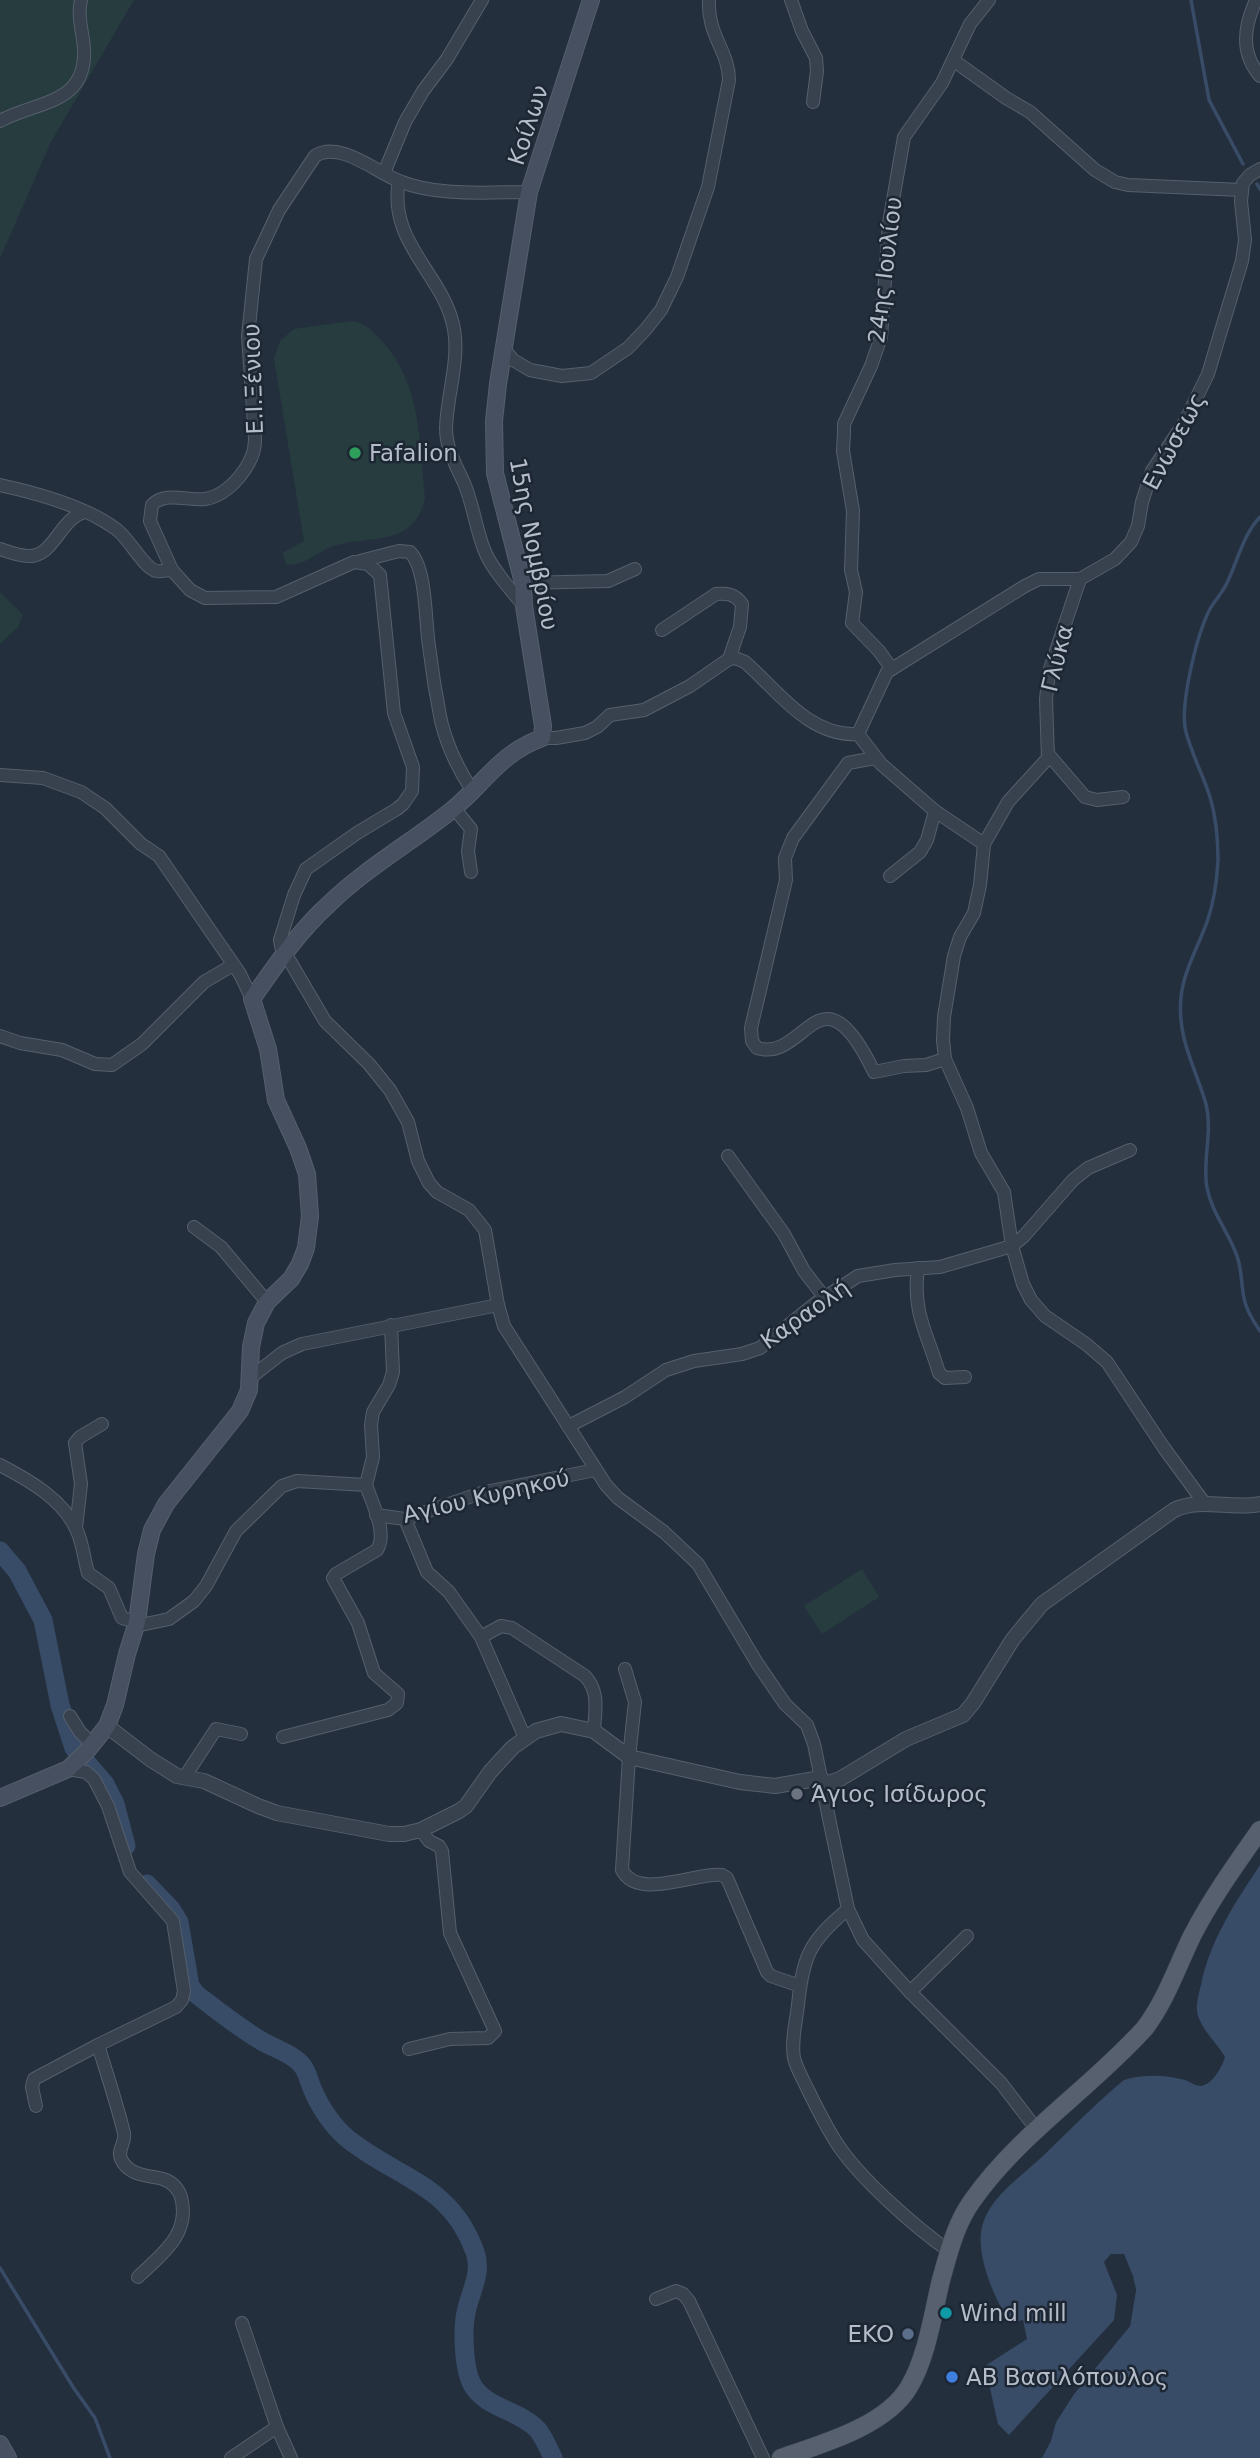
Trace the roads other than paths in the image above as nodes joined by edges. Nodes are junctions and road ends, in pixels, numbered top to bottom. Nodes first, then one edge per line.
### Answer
1 (81, 0) edge
2 (482, 0) edge
3 (591, 0) edge
4 (709, 0) edge
5 (792, 0) edge
6 (989, 0) edge
7 (1256, 0) edge
8 (953, 60) junction
9 (1260, 76) edge
10 (813, 102) dead end
11 (0, 121) edge
12 (336, 151) joint
13 (1260, 169) edge
14 (384, 173) junction
15 (399, 181) junction
16 (1242, 190) junction
17 (530, 192) junction
18 (503, 349) junction
19 (0, 485) edge
20 (84, 512) junction
21 (0, 549) edge
22 (360, 561) junction
23 (635, 569) dead end
24 (172, 570) junction
25 (1080, 579) junction
26 (523, 583) junction
27 (524, 606) junction
28 (662, 631) dead end
29 (729, 659) junction
30 (892, 669) junction
31 (858, 734) junction
32 (542, 738) junction
33 (1049, 755) junction
34 (875, 758) junction
35 (0, 775) edge
36 (472, 790) junction
37 (1123, 797) dead end
38 (454, 808) junction
39 (935, 811) junction
40 (984, 844) junction
41 (471, 872) dead end
42 (890, 876) dead end
43 (284, 953) junction
44 (233, 965) junction
45 (252, 999) junction
46 (0, 1036) edge
47 (945, 1059) junction
48 (1130, 1150) dead end
49 (728, 1156) dead end
50 (194, 1227) dead end
51 (1012, 1246) junction
52 (918, 1268) junction
53 (824, 1298) junction
54 (267, 1302) junction
55 (498, 1305) junction
56 (391, 1325) junction
57 (965, 1377) dead end
58 (250, 1378) junction
59 (102, 1424) dead end
60 (569, 1426) junction
61 (0, 1465) edge
62 (595, 1470) junction
63 (366, 1485) junction
64 (1205, 1504) junction
65 (1260, 1504) edge
66 (376, 1515) junction
67 (405, 1519) junction
68 (76, 1528) junction
69 (136, 1624) junction
70 (481, 1637) junction
71 (625, 1669) dead end
72 (70, 1716) dead end
73 (107, 1726) junction
74 (594, 1731) junction
75 (241, 1734) dead end
76 (282, 1738) dead end
77 (525, 1738) junction
78 (80, 1757) junction
79 (629, 1757) junction
80 (184, 1778) junction
81 (821, 1781) junction
82 (0, 1798) edge
83 (421, 1830) junction
84 (1260, 1830) edge
85 (1260, 1844) edge
86 (848, 1909) junction
87 (967, 1936) dead end
88 (800, 1986) junction
89 (910, 1992) junction
90 (98, 2045) junction
91 (409, 2049) dead end
92 (36, 2106) dead end
93 (1037, 2130) junction
94 (985, 2185) junction
95 (949, 2252) junction
96 (138, 2277) dead end
97 (656, 2299) dead end
98 (242, 2323) dead end
99 (277, 2427) junction
100 (0, 2444) edge
101 (8, 2458) edge
102 (231, 2458) edge
103 (290, 2458) edge
104 (762, 2458) edge
105 (782, 2458) edge

1 - 11 street
2 - 14 street
3 - 17 main road, Κοίλων
4 - 18 street
5 - 10 street
6 - 8 street, 24ης Ιουλίου
7 - 9 street
8 - 16 street
8 - 30 street, 24ης Ιουλίου
12 - 14 street, Κοίλων
12 - 24 street, Ε.Ι.Ξένιου
13 - 16 street
14 - 15 street, Κοίλων
15 - 17 street, Κοίλων
15 - 27 street
16 - 25 street, Ενώσεως
17 - 18 main road, 15ης Νομβρίου
18 - 26 main road, 15ης Νομβρίου
19 - 20 street
20 - 21 street
20 - 24 street
22 - 24 street, Ε.Ι.Ξένιου
22 - 36 street, Ε.Ι.Ξένιου
22 - 43 street
23 - 26 street
25 - 30 street, Ενώσεως
25 - 33 street, Γλύκα
26 - 27 main road, 15ης Νομβρίου
27 - 32 main road, 15ης Νομβρίου
28 - 29 street
29 - 31 street
29 - 32 street
30 - 31 street, Ενώσεως
31 - 34 street
32 - 36 main road
33 - 37 street
33 - 40 street
34 - 39 street
34 - 47 street
35 - 44 street
36 - 38 main road
38 - 41 street
38 - 43 main road
39 - 40 street
39 - 42 street
40 - 47 street
43 - 45 main road
43 - 55 street
44 - 45 street
44 - 46 street
45 - 54 main road
47 - 51 street
48 - 51 street
49 - 53 street
50 - 54 street
51 - 52 street, Καραολή
51 - 64 street
52 - 53 street, Καραολή
52 - 57 street
53 - 60 street, Καραολή
54 - 58 main road
55 - 56 street
55 - 60 street
56 - 58 street
56 - 63 street
58 - 69 main road
59 - 68 street
60 - 62 street
61 - 68 street
62 - 67 street, Αγίου Κυρηκού
62 - 81 street
63 - 66 street
63 - 69 street
64 - 65 street
64 - 81 street
66 - 67 street, Αγίου Κυρηκού
66 - 76 street
67 - 70 street
68 - 69 street
69 - 73 main road
70 - 74 street
70 - 77 street
71 - 79 street
72 - 78 street
73 - 78 main road
73 - 80 street
74 - 77 street
74 - 79 street
75 - 80 street
77 - 83 street
78 - 82 main road
78 - 90 street
79 - 81 street
79 - 88 street
80 - 83 street
81 - 86 street
83 - 91 street
84 - 93 main road
85 - 94 main road
86 - 88 street
86 - 89 street
87 - 89 street
88 - 95 street
89 - 93 street
90 - 92 street
90 - 96 street
93 - 94 main road
94 - 95 main road
95 - 105 main road
97 - 104 street
98 - 99 street
99 - 102 street
99 - 103 street
100 - 101 main road

